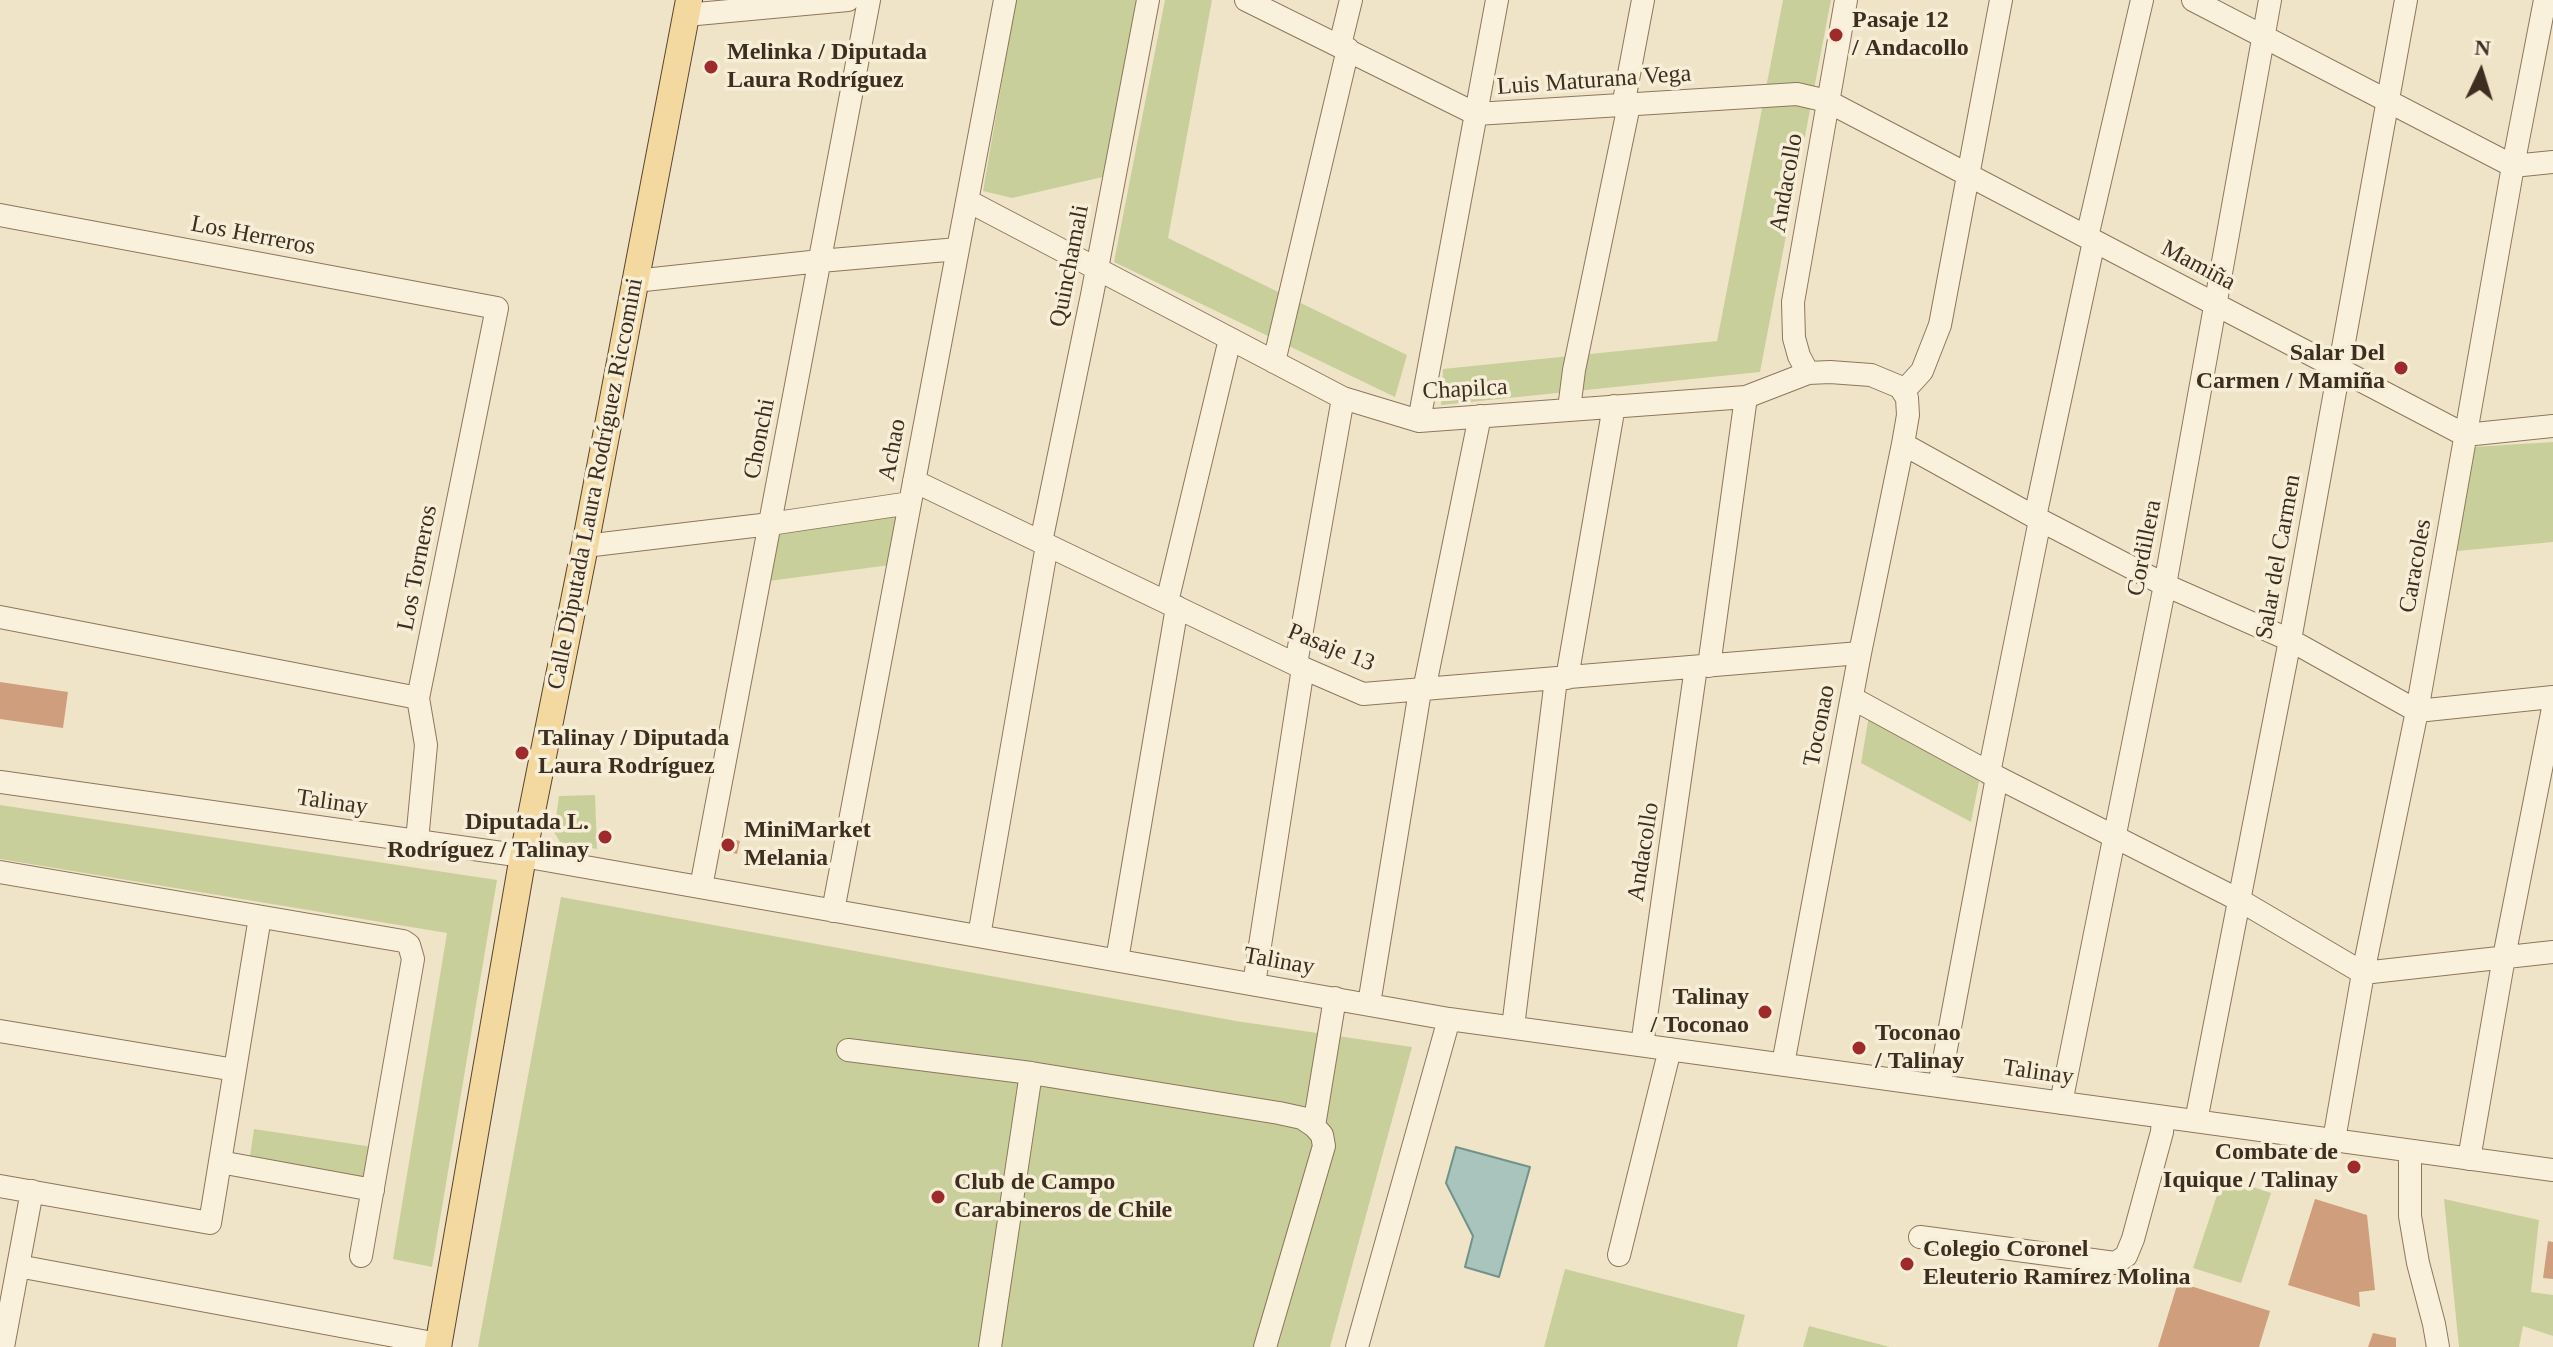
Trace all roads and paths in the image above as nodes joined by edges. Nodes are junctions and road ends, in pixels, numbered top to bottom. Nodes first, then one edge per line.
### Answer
1 (848, 0) edge
2 (869, 0) edge
3 (1005, 0) edge
4 (1148, 0) edge
5 (1246, 0) edge
6 (1351, 0) edge
7 (1497, 0) edge
8 (1643, 0) edge
9 (1846, 0) edge
10 (2001, 0) edge
11 (2142, 0) edge
12 (2193, 0) edge
13 (2270, 0) edge
14 (2406, 0) edge
15 (2545, 0) edge
16 (687, 8) edge
17 (2263, 36) junction
18 (1344, 47) junction
19 (2386, 100) junction
20 (1827, 101) junction
21 (1626, 106) junction
22 (1476, 114) junction
23 (2553, 162) edge
24 (2513, 166) junction
25 (1967, 174) junction
26 (968, 201) junction
27 (0, 215) edge
28 (2091, 239) junction
29 (958, 249) junction
30 (820, 261) junction
31 (1097, 269) junction
32 (635, 281) junction
33 (2216, 305) junction
34 (497, 308) joint
35 (1230, 339) junction
36 (1274, 362) junction
37 (2340, 370) junction
38 (1808, 373) junction
39 (1905, 395) junction
40 (1746, 397) junction
41 (1343, 398) junction
42 (1614, 406) junction
43 (1569, 409) junction
44 (1480, 416) junction
45 (1419, 421) junction
46 (2553, 426) edge
47 (2465, 435) junction
48 (1903, 444) junction
49 (912, 492) junction
50 (2038, 519) junction
51 (770, 524) junction
52 (1044, 543) junction
53 (585, 546) junction
54 (2165, 585) junction
55 (1172, 604) junction
56 (0, 617) edge
57 (2290, 640) junction
58 (1860, 653) junction
59 (1299, 666) junction
60 (1703, 667) junction
61 (1561, 679) junction
62 (1422, 690) junction
63 (2553, 697) edge
64 (418, 698) junction
65 (1852, 698) junction
66 (2553, 708) edge
67 (2417, 711) junction
68 (1993, 775) junction
69 (0, 782) edge
70 (2115, 837) junction
71 (417, 841) junction
72 (523, 856) junction
73 (0, 872) edge
74 (701, 887) junction
75 (2241, 901) junction
76 (833, 911) junction
77 (260, 917) junction
78 (979, 936) junction
79 (2553, 952) edge
80 (2504, 957) junction
81 (1117, 960) junction
82 (2363, 973) junction
83 (1254, 984) junction
84 (1335, 998) junction
85 (1369, 1004) junction
86 (1449, 1019) junction
87 (1513, 1027) junction
88 (0, 1031) edge
89 (1642, 1045) junction
90 (1670, 1049) junction
91 (848, 1050) dead end
92 (1783, 1064) junction
93 (235, 1070) junction
94 (1031, 1073) junction
95 (1939, 1086) junction
96 (2061, 1103) junction
97 (2163, 1117) junction
98 (2196, 1121) junction
99 (1314, 1126) junction
100 (2334, 1140) junction
101 (2410, 1151) junction
102 (2469, 1159) junction
103 (220, 1162) junction
104 (2553, 1170) edge
105 (0, 1186) edge
106 (373, 1190) junction
107 (32, 1191) junction
108 (1920, 1237) dead end
109 (1619, 1255) dead end
110 (361, 1256) dead end
111 (18, 1266) junction
112 (438, 1346) edge
113 (3, 1347) edge
114 (990, 1347) edge
115 (1265, 1347) edge
116 (1357, 1347) edge
117 (2438, 1347) edge

1 - 16 street
2 - 30 street, Chonchi
3 - 26 street, Achao
4 - 31 street, Quinchamali
5 - 18 street, Luis Maturana Vega
6 - 18 street
7 - 22 street
8 - 21 street
9 - 20 street, Andacollo
10 - 25 street
11 - 28 street
12 - 17 street
13 - 17 street, Cordillera
14 - 19 street, Salar del Carmen
15 - 24 street, Caracoles
16 - 32 main road, Calle Diputada Laura Rodríguez Riccomini
17 - 19 street
17 - 33 street, Cordillera
18 - 22 street, Luis Maturana Vega
18 - 36 street
19 - 24 street
19 - 37 street, Salar del Carmen
20 - 21 street, Luis Maturana Vega
20 - 25 street, Mamiña
20 - 38 street, Andacollo
21 - 22 street, Luis Maturana Vega
21 - 43 street
22 - 45 street
23 - 24 street
24 - 47 street, Caracoles
25 - 28 street, Mamiña
25 - 39 street
26 - 29 street, Achao
26 - 31 street, Chapilca
27 - 34 street, Los Herreros
28 - 33 street, Mamiña
28 - 50 street
29 - 30 street
29 - 49 street, Achao
30 - 32 street
30 - 51 street, Chonchi
31 - 35 street, Chapilca
31 - 52 street, Quinchamali
32 - 53 main road, Calle Diputada Laura Rodríguez Riccomini
33 - 37 street, Mamiña
33 - 54 street, Cordillera
34 - 64 street, Los Torneros
35 - 36 street, Chapilca
35 - 55 street
36 - 41 street, Chapilca
37 - 47 street, Mamiña
37 - 57 street, Salar del Carmen
38 - 39 street, Chapilca
38 - 40 street, Chapilca
39 - 48 street, Toconao
40 - 42 street, Chapilca
40 - 60 street, Andacollo
41 - 45 street, Chapilca
41 - 59 street
42 - 43 street, Chapilca
42 - 61 street
43 - 44 street, Chapilca
44 - 45 street, Chapilca
44 - 62 street
46 - 47 street
47 - 67 street, Caracoles
48 - 50 street
48 - 58 street, Toconao
49 - 51 street
49 - 52 street, Pasaje 13
49 - 76 street, Achao
50 - 54 street
50 - 68 street
51 - 53 street
51 - 74 street, Chonchi
52 - 55 street, Pasaje 13
52 - 78 street, Quinchamali
53 - 72 main road, Calle Diputada Laura Rodríguez Riccomini
54 - 57 street
54 - 70 street, Cordillera
55 - 59 street, Pasaje 13
55 - 81 street
56 - 64 street
57 - 67 street
57 - 75 street, Salar del Carmen
58 - 60 street, Pasaje 13
58 - 65 street, Toconao
59 - 62 street, Pasaje 13
59 - 83 street
60 - 61 street, Pasaje 13
60 - 89 street, Andacollo
61 - 62 street, Pasaje 13
61 - 87 street
62 - 85 street
63 - 67 street
64 - 71 street, Los Torneros
65 - 68 street
65 - 92 street, Toconao
66 - 80 street
67 - 82 street, Caracoles
68 - 70 street
68 - 95 street
69 - 71 street, Talinay
70 - 75 street
70 - 96 street, Cordillera
71 - 72 street, Talinay
72 - 74 street, Talinay
72 - 112 main road, Calle Diputada Laura Rodríguez Riccomini
73 - 77 street
74 - 76 street, Talinay
75 - 82 street
75 - 98 street, Salar del Carmen
76 - 78 street, Talinay
77 - 93 street
77 - 106 street
78 - 81 street, Talinay
79 - 80 street
80 - 82 street
80 - 102 street
81 - 83 street, Talinay
82 - 100 street, Caracoles
83 - 84 street, Talinay
84 - 85 street, Talinay
84 - 99 street
85 - 86 street, Talinay
86 - 87 street, Talinay
86 - 116 street
87 - 89 street, Talinay
88 - 93 street
89 - 90 street, Talinay
90 - 92 street, Talinay
90 - 109 street
91 - 94 street
92 - 95 street, Talinay
93 - 103 street
94 - 99 street
94 - 114 street
95 - 96 street, Talinay
96 - 97 street, Talinay
97 - 98 street, Talinay
97 - 108 street
98 - 100 street, Talinay
99 - 115 street
100 - 101 street, Talinay
101 - 102 street, Talinay
101 - 117 street
102 - 104 street, Talinay
103 - 106 street
103 - 107 street
105 - 107 street
106 - 110 street
107 - 111 street
111 - 112 street
111 - 113 street

